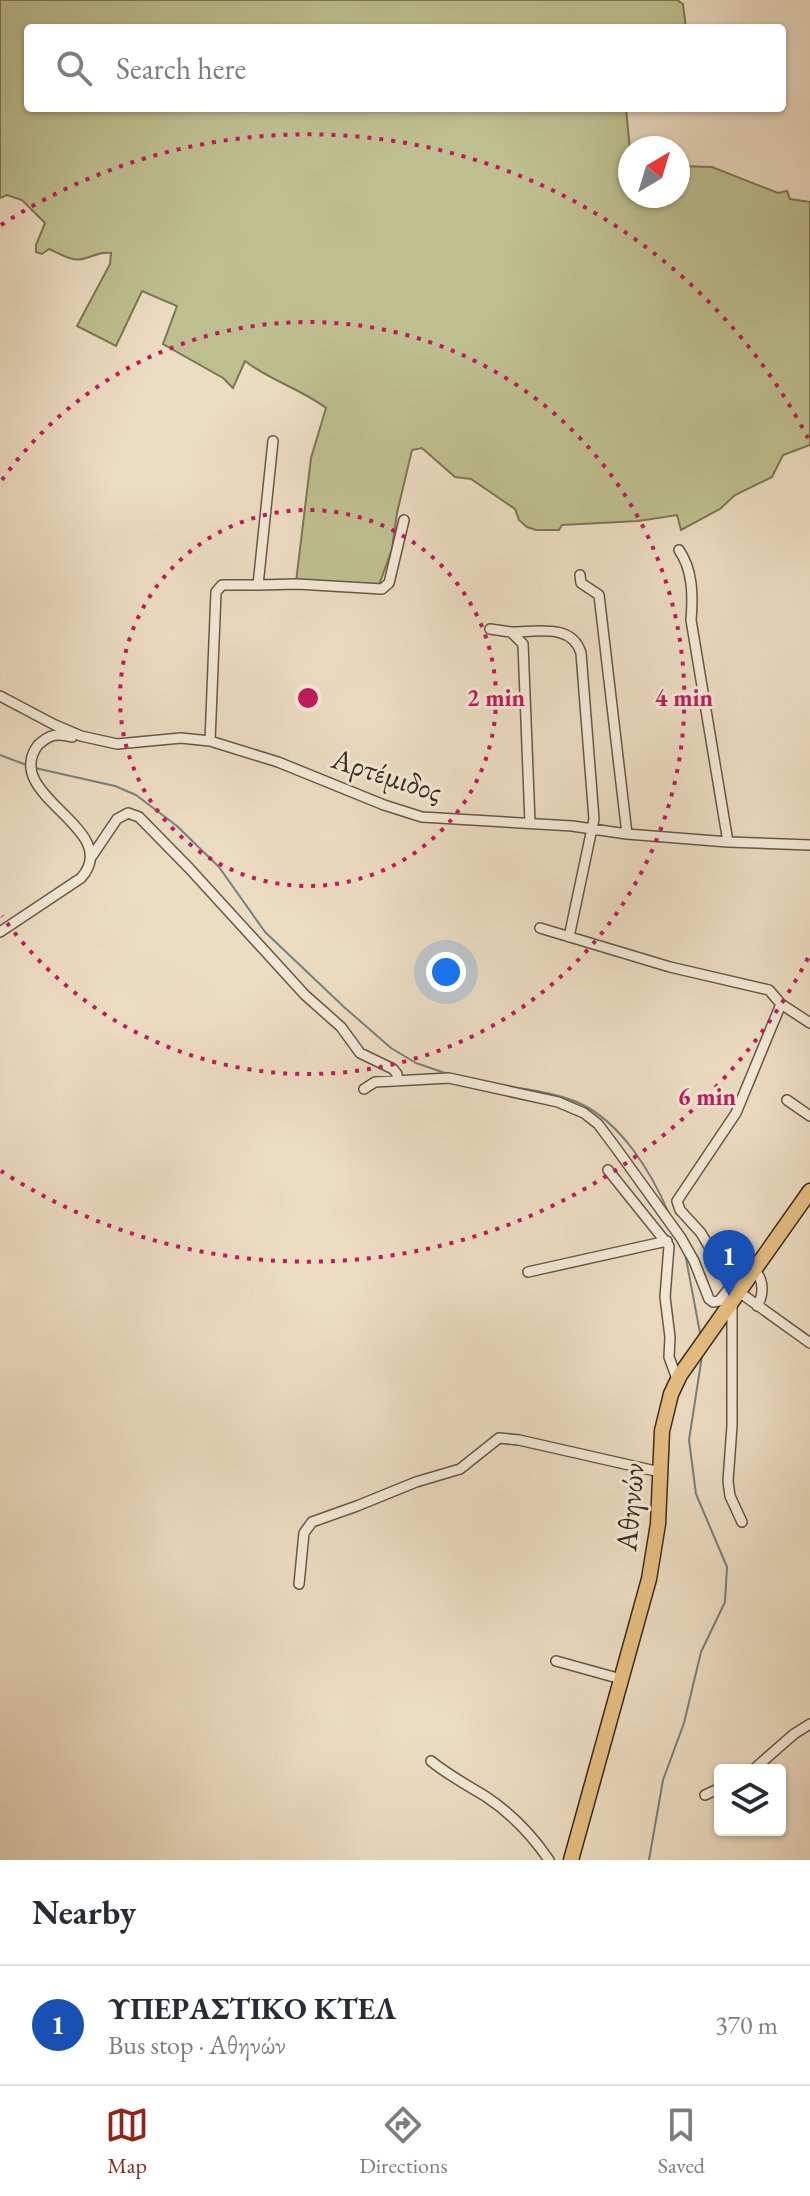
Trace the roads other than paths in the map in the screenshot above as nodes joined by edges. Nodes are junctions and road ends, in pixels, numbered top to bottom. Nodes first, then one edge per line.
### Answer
1 (273, 441) dead end
2 (404, 520) dead end
3 (679, 550) dead end
4 (580, 575) dead end
5 (258, 585) junction
6 (490, 629) dead end
7 (511, 632) junction
8 (0, 696) edge
9 (210, 741) junction
10 (107, 743) junction
11 (530, 823) junction
12 (593, 828) junction
13 (627, 834) junction
14 (728, 842) junction
15 (810, 845) edge
16 (90, 859) junction
17 (540, 928) dead end
18 (0, 932) edge
19 (569, 937) junction
20 (781, 1004) junction
21 (810, 1023) edge
22 (397, 1081) junction
23 (364, 1089) dead end
24 (787, 1100) dead end
25 (810, 1116) edge
26 (608, 1170) dead end
27 (810, 1191) edge
28 (667, 1241) junction
29 (755, 1271) junction
30 (528, 1272) dead end
31 (735, 1294) junction
32 (757, 1306) junction
33 (810, 1343) edge
34 (678, 1377) junction
35 (660, 1472) junction
36 (742, 1522) dead end
37 (299, 1584) dead end
38 (556, 1661) dead end
39 (621, 1679) junction
40 (810, 1724) edge
41 (431, 1761) dead end
42 (760, 1764) edge
43 (714, 1791) edge
44 (705, 1795) dead end
45 (549, 1860) edge
46 (571, 1860) edge

1 - 5 street
2 - 5 street
3 - 14 street
4 - 13 street
5 - 9 street
6 - 7 street
7 - 11 street
7 - 12 street
8 - 10 street, Αρτέμιδος
9 - 10 street, Αρτέμιδος
9 - 11 street, Αρτέμιδος
10 - 16 street
11 - 12 street, Αρτέμιδος
12 - 13 street, Αρτέμιδος
12 - 19 street
13 - 14 street, Αρτέμιδος
14 - 15 street, Αρτέμιδος
16 - 18 street
16 - 22 street
17 - 19 street
19 - 20 street
20 - 21 street
20 - 31 street
22 - 23 street
22 - 31 street
24 - 25 street
26 - 28 street
27 - 29 main road, Αθηνών
28 - 30 street
28 - 34 street
29 - 31 main road, Αθηνών
29 - 32 street
31 - 32 street
31 - 34 main road, Αθηνών
31 - 36 street
32 - 33 street
34 - 35 main road, Αθηνών
35 - 37 street
35 - 39 main road, Αθηνών
38 - 39 street
39 - 46 main road, Αθηνών
40 - 42 street
41 - 45 street
43 - 44 street

